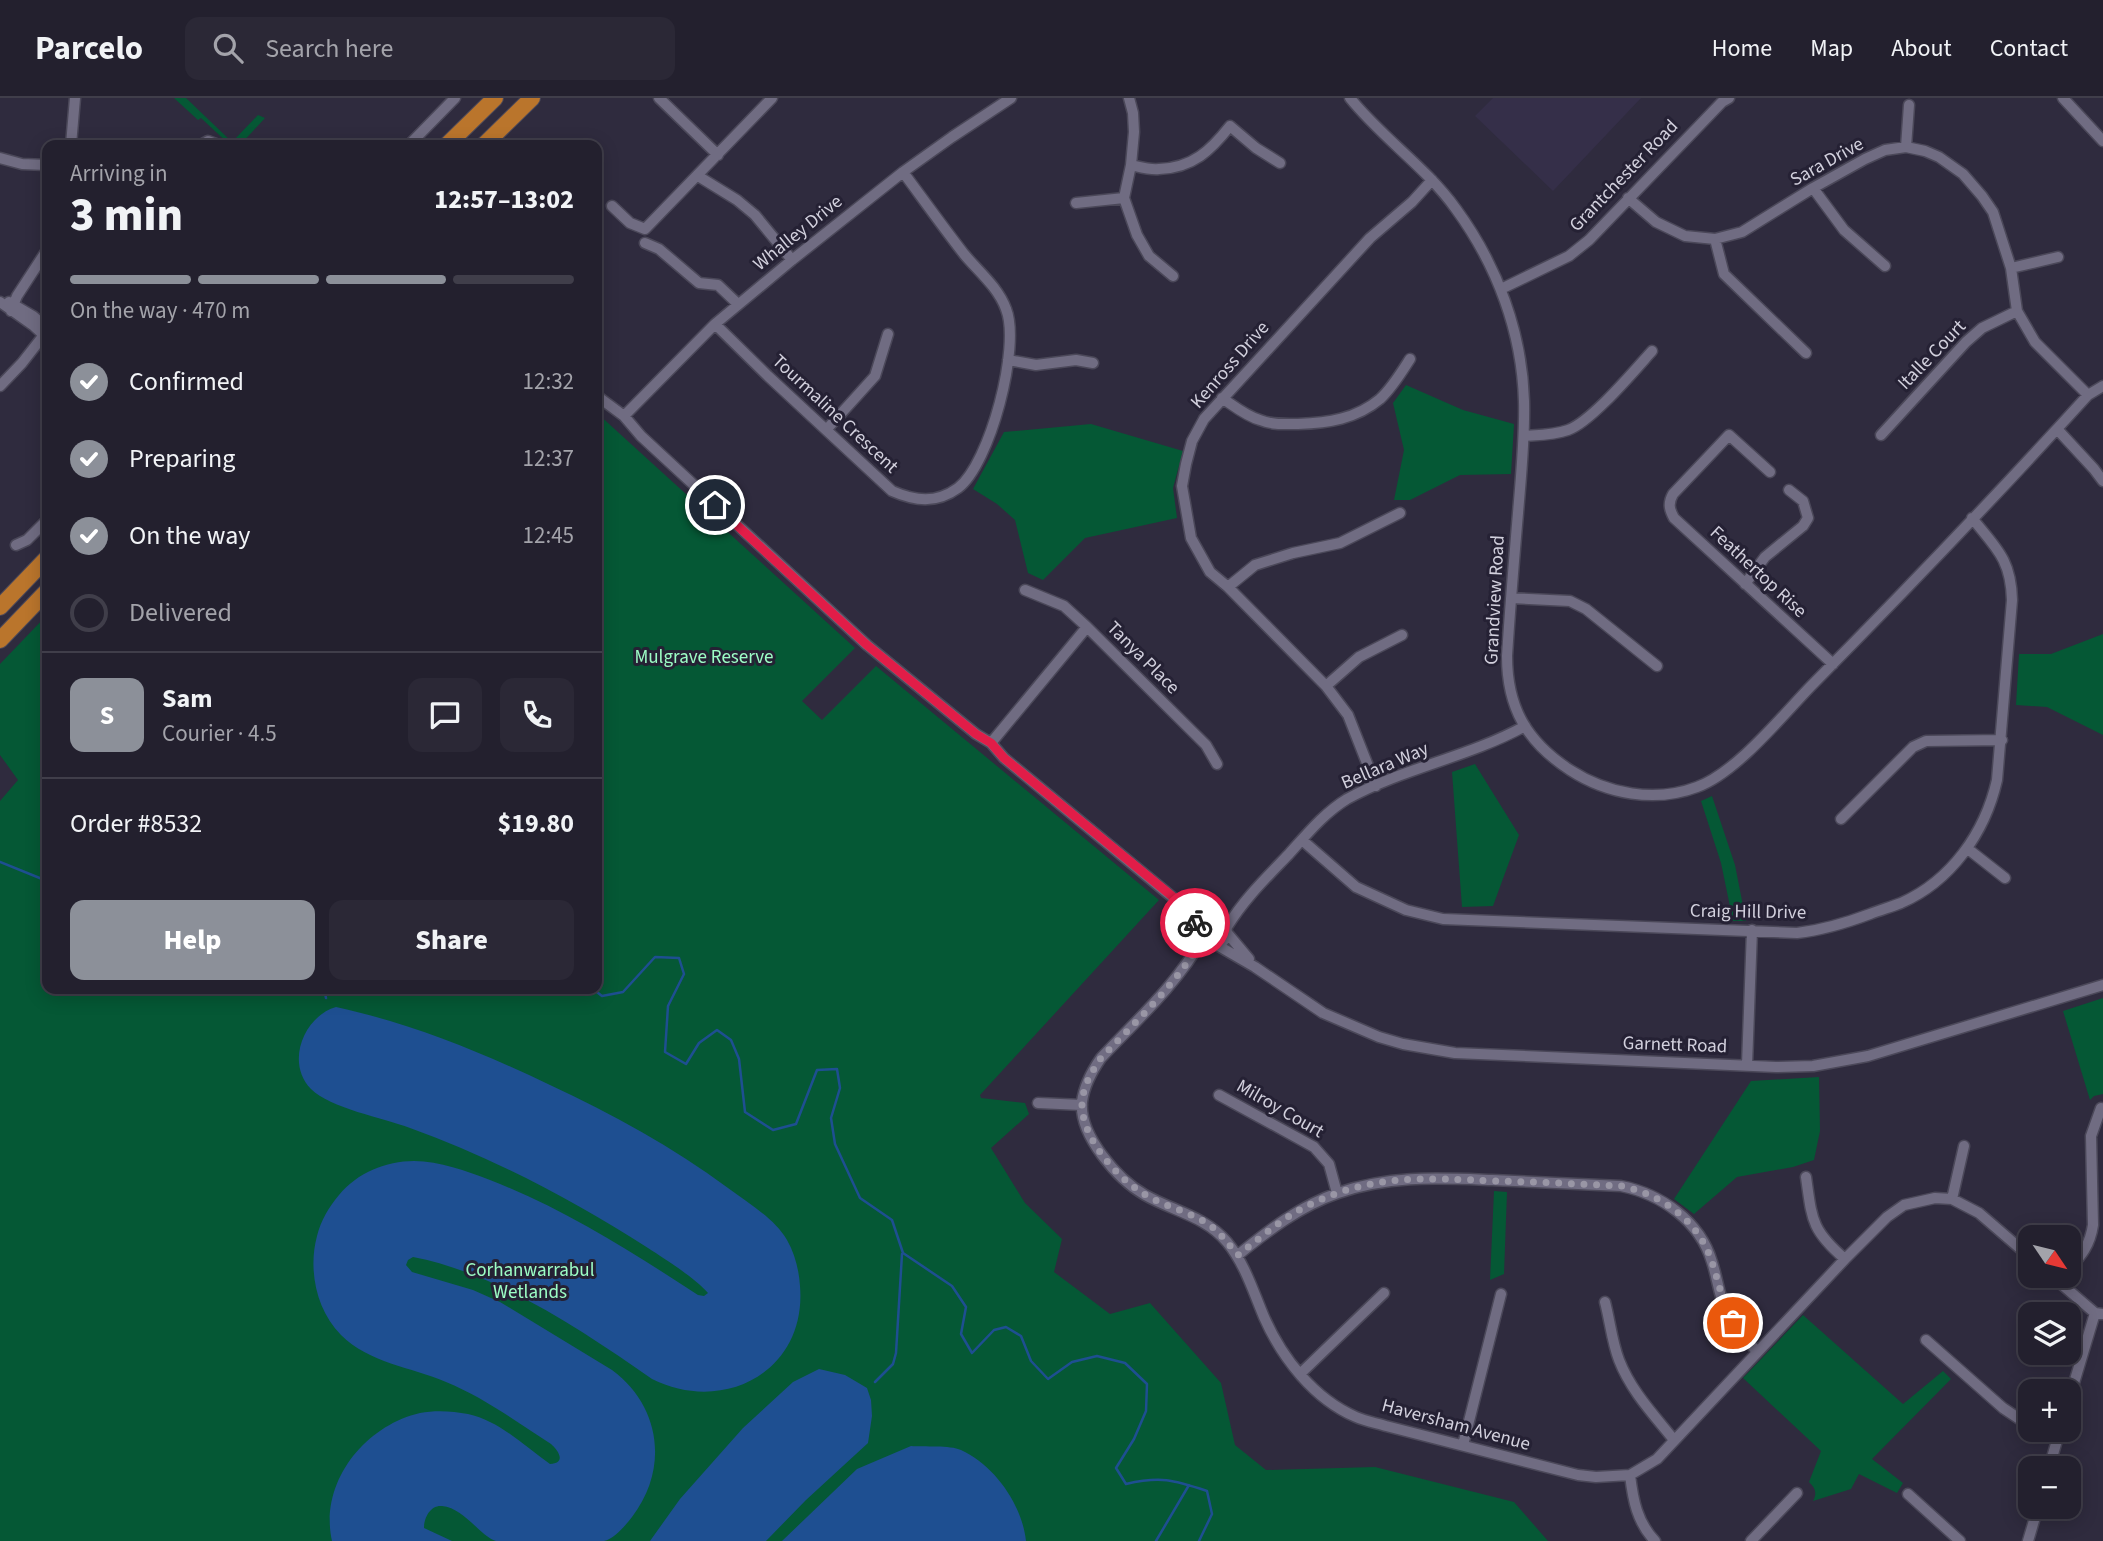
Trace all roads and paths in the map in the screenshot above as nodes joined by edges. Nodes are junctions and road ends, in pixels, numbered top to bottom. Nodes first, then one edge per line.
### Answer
1 (75, 98) edge
2 (455, 98) edge
3 (495, 98) edge
4 (531, 98) edge
5 (659, 98) edge
6 (772, 98) edge
7 (1011, 98) edge
8 (1129, 98) edge
9 (1350, 98) edge
10 (1728, 98) edge
11 (2063, 98) edge
12 (1909, 105) dead end
13 (460, 133) junction
14 (71, 140) edge
15 (414, 140) edge
16 (452, 140) edge
17 (466, 140) edge
18 (489, 140) edge
19 (2103, 141) edge
20 (1906, 147) junction
21 (718, 155) junction
22 (0, 158) edge
23 (1280, 163) dead end
24 (42, 165) edge
25 (1131, 165) junction
26 (903, 172) junction
27 (698, 176) junction
28 (1435, 183) junction
29 (1813, 188) junction
30 (1124, 198) junction
31 (1628, 198) junction
32 (1076, 203) dead end
33 (611, 206) dead end
34 (1715, 239) junction
35 (645, 243) dead end
36 (2059, 257) dead end
37 (42, 259) edge
38 (792, 260) junction
39 (1885, 266) dead end
40 (2011, 268) junction
41 (1173, 276) dead end
42 (1501, 289) junction
43 (0, 301) edge
44 (738, 304) junction
45 (13, 307) junction
46 (2017, 311) junction
47 (715, 324) junction
48 (42, 332) edge
49 (888, 334) dead end
50 (42, 340) edge
51 (1652, 351) dead end
52 (1806, 353) dead end
53 (1410, 359) dead end
54 (1008, 360) junction
55 (1093, 363) dead end
56 (0, 386) edge
57 (2103, 386) edge
58 (2088, 395) junction
59 (1222, 398) junction
60 (602, 400) edge
61 (624, 416) junction
62 (827, 429) junction
63 (2057, 429) junction
64 (1881, 435) dead end
65 (1524, 436) junction
66 (1770, 472) dead end
67 (2103, 481) edge
68 (1789, 490) dead end
69 (1400, 513) dead end
70 (1972, 518) junction
71 (42, 525) edge
72 (16, 545) dead end
73 (42, 563) edge
74 (1745, 584) junction
75 (1228, 587) junction
76 (1025, 590) dead end
77 (42, 596) edge
78 (1511, 598) junction
79 (0, 607) edge
80 (1087, 627) junction
81 (1402, 635) dead end
82 (0, 640) edge
83 (1833, 664) junction
84 (1657, 666) dead end
85 (1326, 686) junction
86 (1523, 723) junction
87 (2002, 740) junction
88 (991, 743) junction
89 (1217, 764) dead end
90 (1376, 786) junction
91 (1841, 819) dead end
92 (1302, 840) junction
93 (1968, 849) junction
94 (2005, 878) dead end
95 (1178, 901) junction
96 (1240, 905) junction
97 (1214, 919) junction
98 (1752, 930) junction
99 (1227, 931) junction
100 (1208, 939) junction
101 (1255, 967) junction
102 (2103, 985) edge
103 (1746, 1065) junction
104 (1219, 1094) dead end
105 (1038, 1103) dead end
106 (1082, 1105) junction
107 (2101, 1108) edge
108 (1964, 1146) dead end
109 (1807, 1177) dead end
110 (1337, 1193) junction
111 (1952, 1199) junction
112 (2018, 1247) edge
113 (1238, 1255) junction
114 (2081, 1256) edge
115 (1845, 1259) junction
116 (2070, 1288) edge
117 (1384, 1293) dead end
118 (1501, 1294) dead end
119 (1605, 1302) dead end
120 (2099, 1314) edge
121 (1926, 1340) dead end
122 (1757, 1352) junction
123 (1300, 1374) junction
124 (2076, 1379) edge
125 (2018, 1418) edge
126 (1674, 1440) junction
127 (1463, 1445) junction
128 (1630, 1475) junction
129 (1797, 1493) dead end
130 (1908, 1494) dead end
131 (2034, 1519) edge
132 (1655, 1541) edge
133 (1751, 1541) edge
134 (1960, 1541) edge
135 (2028, 1541) edge

1 - 14 street
2 - 15 street
3 - 13 highway
4 - 18 highway
5 - 21 street
6 - 21 street
7 - 26 street, Whalley Drive
8 - 25 street
9 - 28 street, Grandview Road
10 - 31 street, Grantchester Road
11 - 19 street
12 - 20 street
13 - 16 highway
13 - 17 highway
20 - 29 street, Sara Drive
20 - 40 street
21 - 27 street
22 - 24 street
23 - 25 street
25 - 30 street
26 - 38 street, Whalley Drive
26 - 54 street, Tourmaline Crescent
27 - 33 street
27 - 38 street
28 - 42 street, Grandview Road
28 - 59 street, Kenross Drive
29 - 34 street, Sara Drive
29 - 39 street
30 - 32 street
30 - 41 street
31 - 34 street, Sara Drive
31 - 42 street, Grantchester Road
34 - 52 street
35 - 44 street
36 - 40 street
37 - 45 street
38 - 44 street, Whalley Drive
40 - 46 street
42 - 65 street, Grandview Road
43 - 45 street
44 - 47 street, Whalley Drive
45 - 48 street
46 - 58 street
46 - 64 street, Italle Court
47 - 61 street, Whalley Drive
47 - 62 street, Tourmaline Crescent
49 - 62 street
50 - 56 street
51 - 65 street
53 - 59 street
54 - 55 street
54 - 62 street, Tourmaline Crescent
57 - 58 street, Grandview Road
58 - 63 street, Grandview Road
59 - 75 street, Kenross Drive
60 - 61 street, Garnett Road
61 - 88 street, Garnett Road
63 - 67 street
63 - 70 street, Grandview Road
65 - 78 street, Grandview Road
66 - 74 street, Feathertop Rise
68 - 74 street
69 - 75 street
70 - 83 street, Grandview Road
70 - 87 street, Craig Hill Drive
71 - 72 street
73 - 79 highway
74 - 83 street, Feathertop Rise
75 - 85 street, Kenross Drive
76 - 80 street
77 - 82 highway
78 - 84 street
78 - 86 street, Grandview Road
80 - 88 street, Tanya Place
80 - 89 street, Tanya Place
81 - 85 street
83 - 86 street, Grandview Road
85 - 90 street, Kenross Drive
86 - 90 street, Bellara Way
87 - 91 street
87 - 93 street, Craig Hill Drive
88 - 95 street, Garnett Road
90 - 92 street, Bellara Way
92 - 96 street, Bellara Way
92 - 98 street, Craig Hill Drive
93 - 94 street
93 - 98 street, Craig Hill Drive
95 - 97 street, Garnett Road
95 - 100 street, Garnett Road
96 - 97 street, Bellara Way
96 - 99 street, Bellara Way
97 - 99 street, Garnett Road
97 - 100 street, Bellara Way
98 - 103 street
99 - 100 street, Bellara Way
99 - 101 street, Garnett Road
100 - 101 street, Garnett Road
100 - 106 street
101 - 103 street, Garnett Road
102 - 103 street, Garnett Road
104 - 110 street, Milroy Court
105 - 106 street
106 - 113 street, Haversham Avenue
107 - 114 street
108 - 111 street
109 - 115 street
110 - 113 street
110 - 122 street
111 - 112 street
111 - 115 street, Haversham Avenue
113 - 123 street, Haversham Avenue
115 - 122 street, Haversham Avenue
116 - 120 street
117 - 123 street
118 - 127 street
119 - 126 street
120 - 124 street
121 - 125 street
122 - 126 street, Haversham Avenue
123 - 127 street, Haversham Avenue
126 - 128 street, Haversham Avenue
127 - 128 street, Haversham Avenue
128 - 132 street
129 - 133 street
130 - 134 street
131 - 135 street

